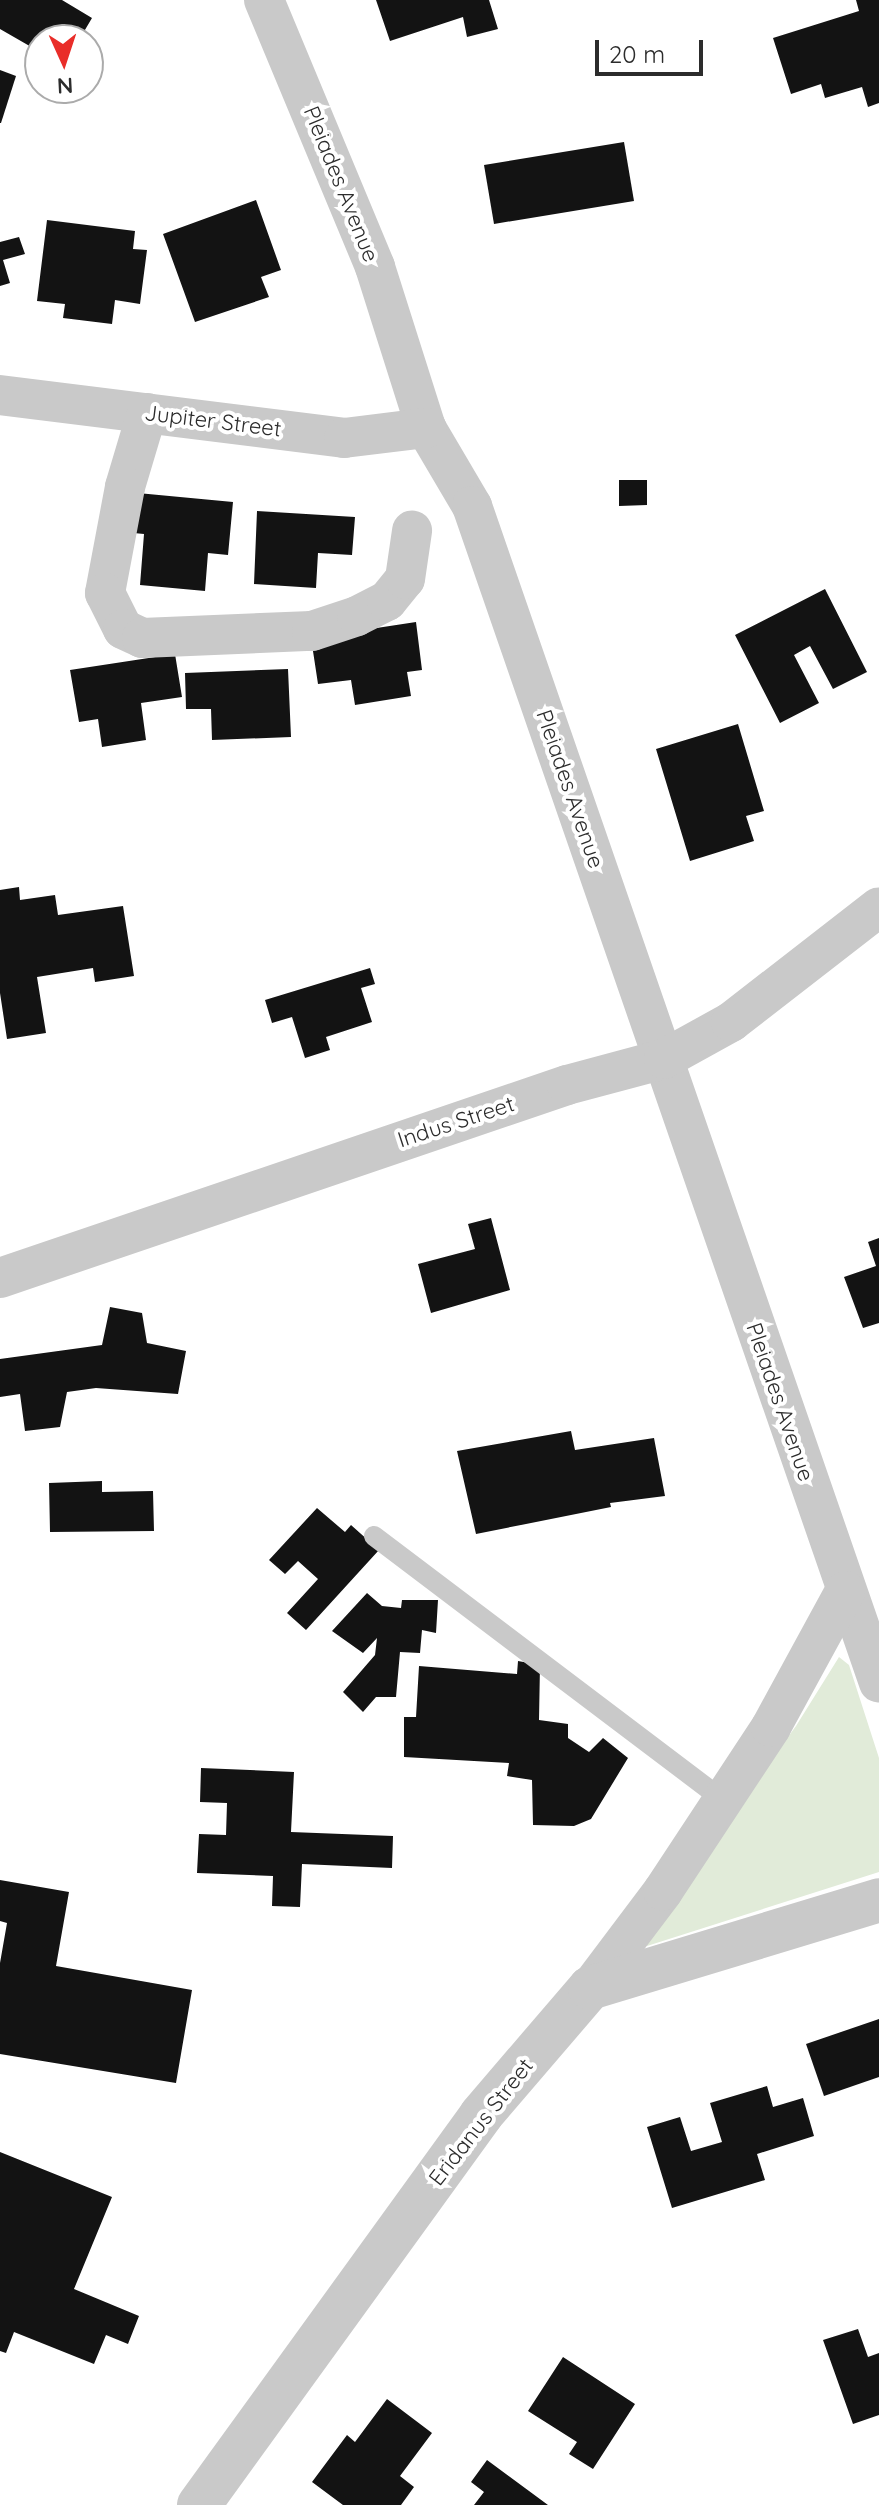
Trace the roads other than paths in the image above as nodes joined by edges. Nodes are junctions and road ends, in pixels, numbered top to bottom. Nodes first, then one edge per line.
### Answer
1 (264, 0) edge
2 (0, 395) edge
3 (147, 413) junction
4 (426, 428) junction
5 (412, 531) dead end
6 (879, 907) edge
7 (664, 1059) junction
8 (0, 1278) edge
9 (374, 1536) dead end
10 (845, 1591) junction
11 (879, 1683) edge
12 (723, 1800) junction
13 (879, 1900) edge
14 (590, 1988) junction
15 (199, 2505) edge

1 - 4 street, Pleiades Avenue
2 - 3 street, Jupiter Street
3 - 4 street, Jupiter Street
3 - 5 street
4 - 7 street, Pleiades Avenue
6 - 7 street, Indus Street
7 - 8 street, Indus Street
7 - 10 street, Pleiades Avenue
9 - 12 lane
10 - 11 street, Pleiades Avenue
10 - 12 street
12 - 14 street
13 - 14 street
14 - 15 street, Eridanus Street

